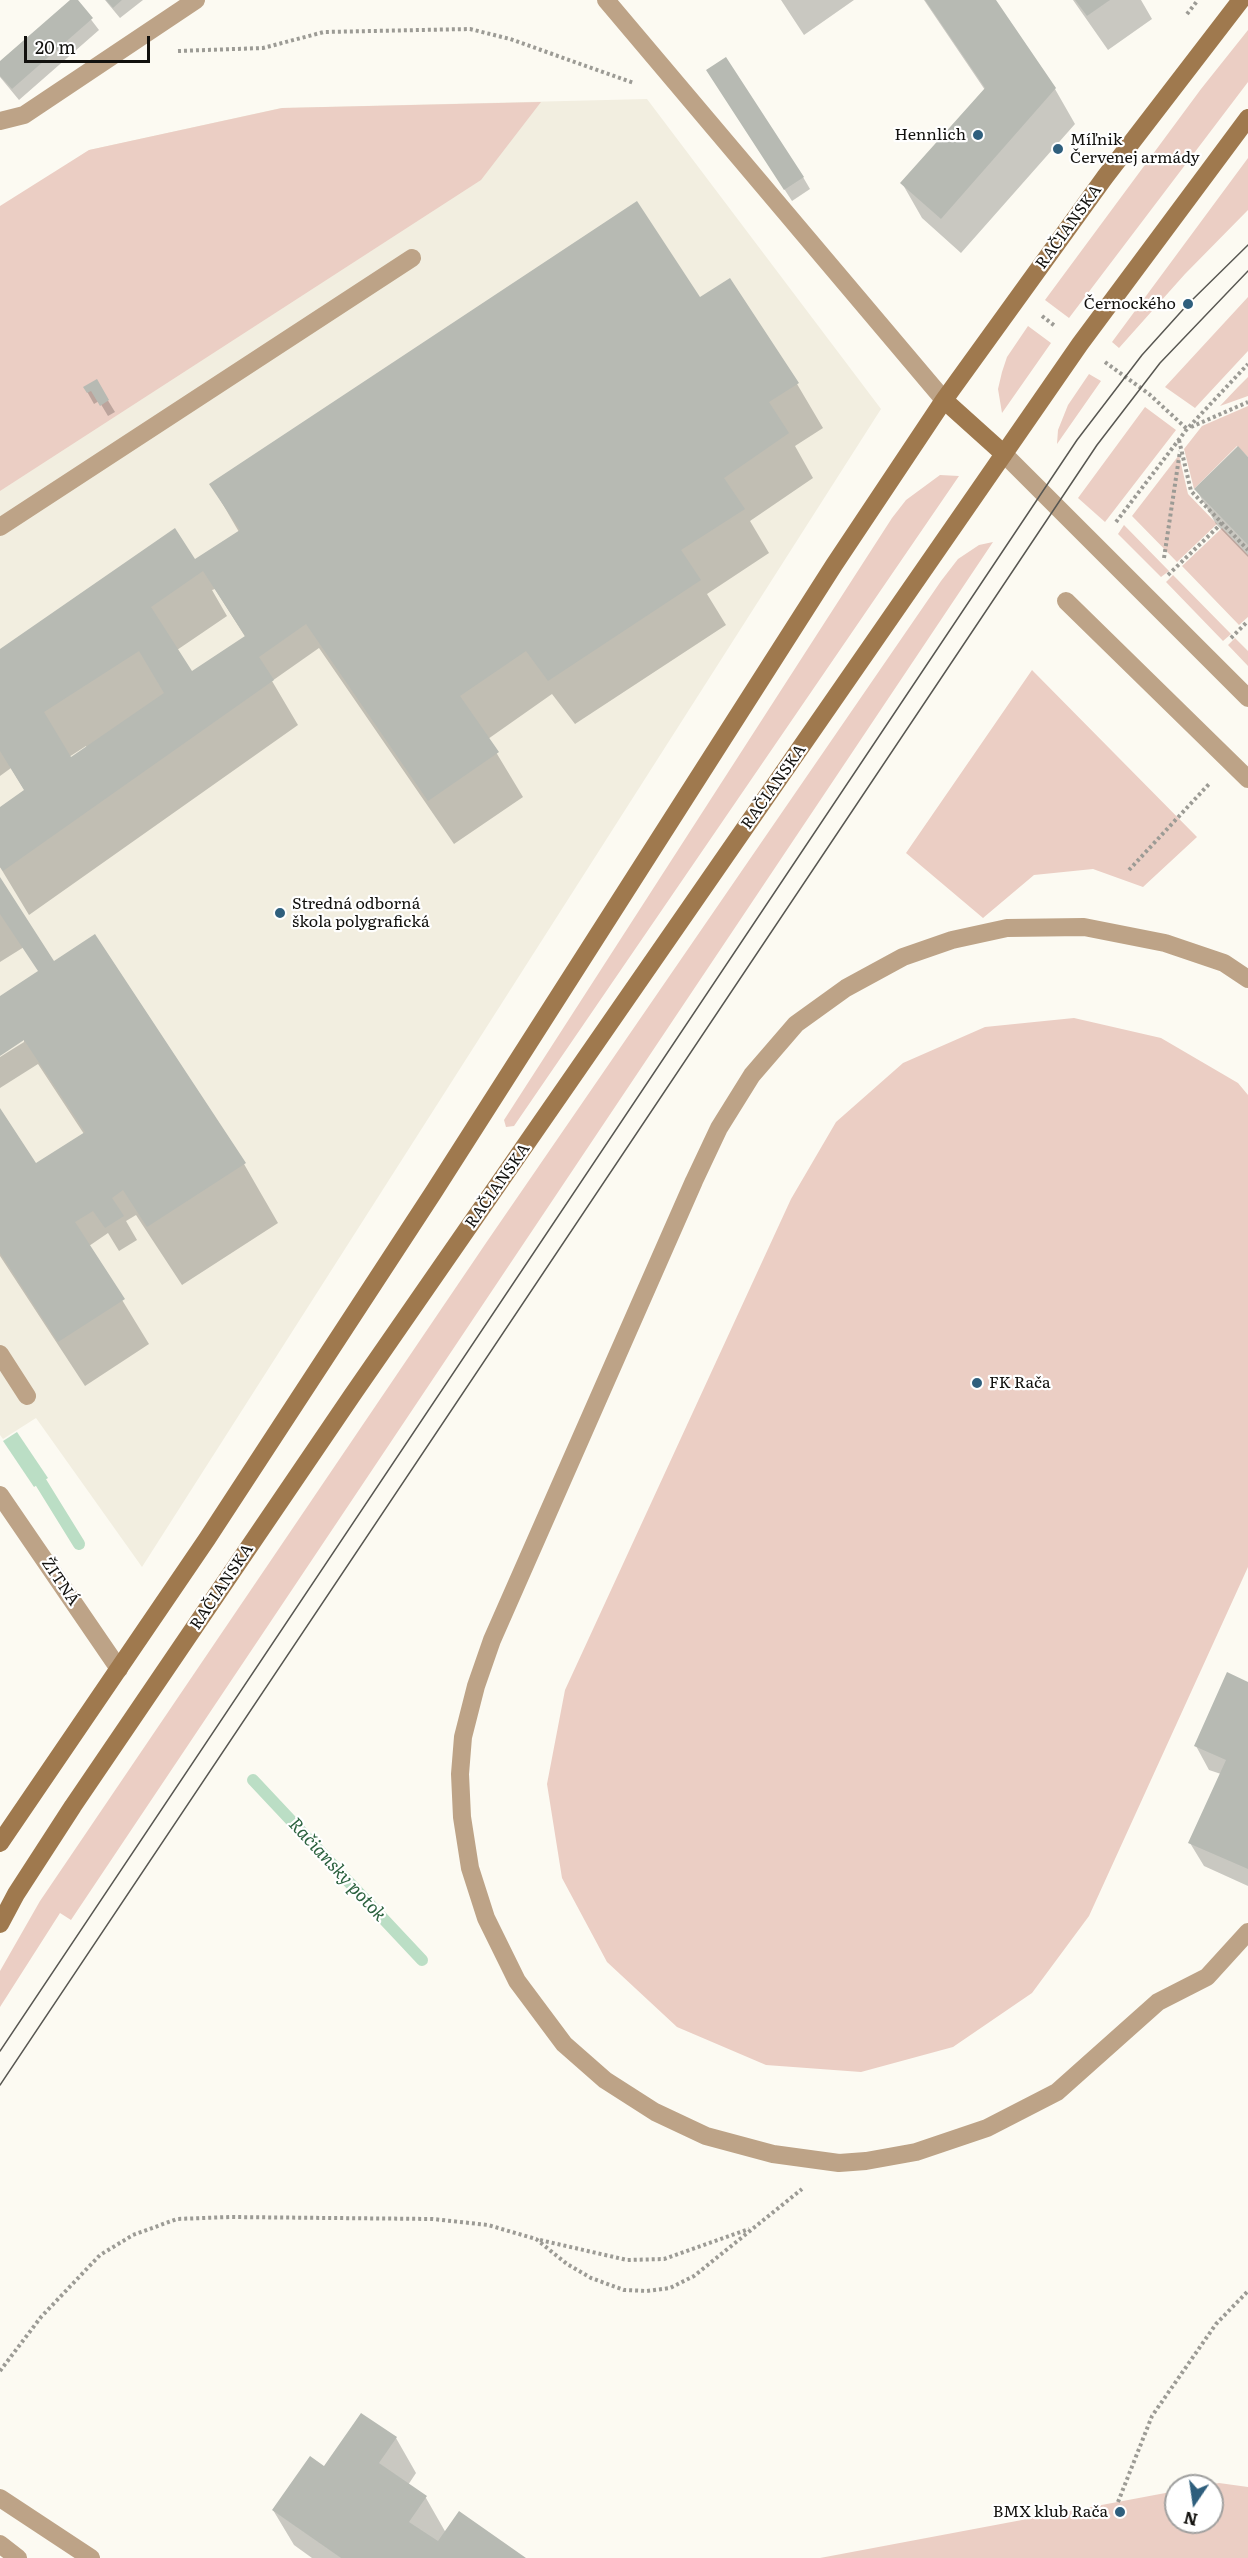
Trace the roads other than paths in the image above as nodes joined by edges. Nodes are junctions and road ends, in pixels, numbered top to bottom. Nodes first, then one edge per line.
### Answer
1 (196, 0) edge
2 (606, 0) edge
3 (1241, 0) edge
4 (1248, 118) edge
5 (0, 122) edge
6 (412, 258) dead end
7 (944, 400) junction
8 (1004, 454) junction
9 (0, 527) edge
10 (1066, 601) dead end
11 (1248, 698) edge
12 (1248, 779) edge
13 (1248, 979) edge
14 (0, 1354) edge
15 (27, 1396) dead end
16 (0, 1495) edge
17 (119, 1669) junction
18 (0, 1843) edge
19 (0, 1924) edge
20 (1248, 1932) edge
21 (0, 2498) edge
22 (0, 2544) edge
23 (18, 2558) edge
24 (91, 2558) edge

1 - 5 street
2 - 7 street
3 - 7 main road, RAČIANSKA
4 - 8 main road, RAČIANSKA
6 - 9 street
7 - 8 main road
7 - 17 main road, RAČIANSKA
8 - 11 street
8 - 19 main road, RAČIANSKA
10 - 12 street
13 - 20 street
14 - 15 street
16 - 17 street, ŽITNÁ
17 - 18 main road, RAČIANSKA
21 - 24 street
22 - 23 street

